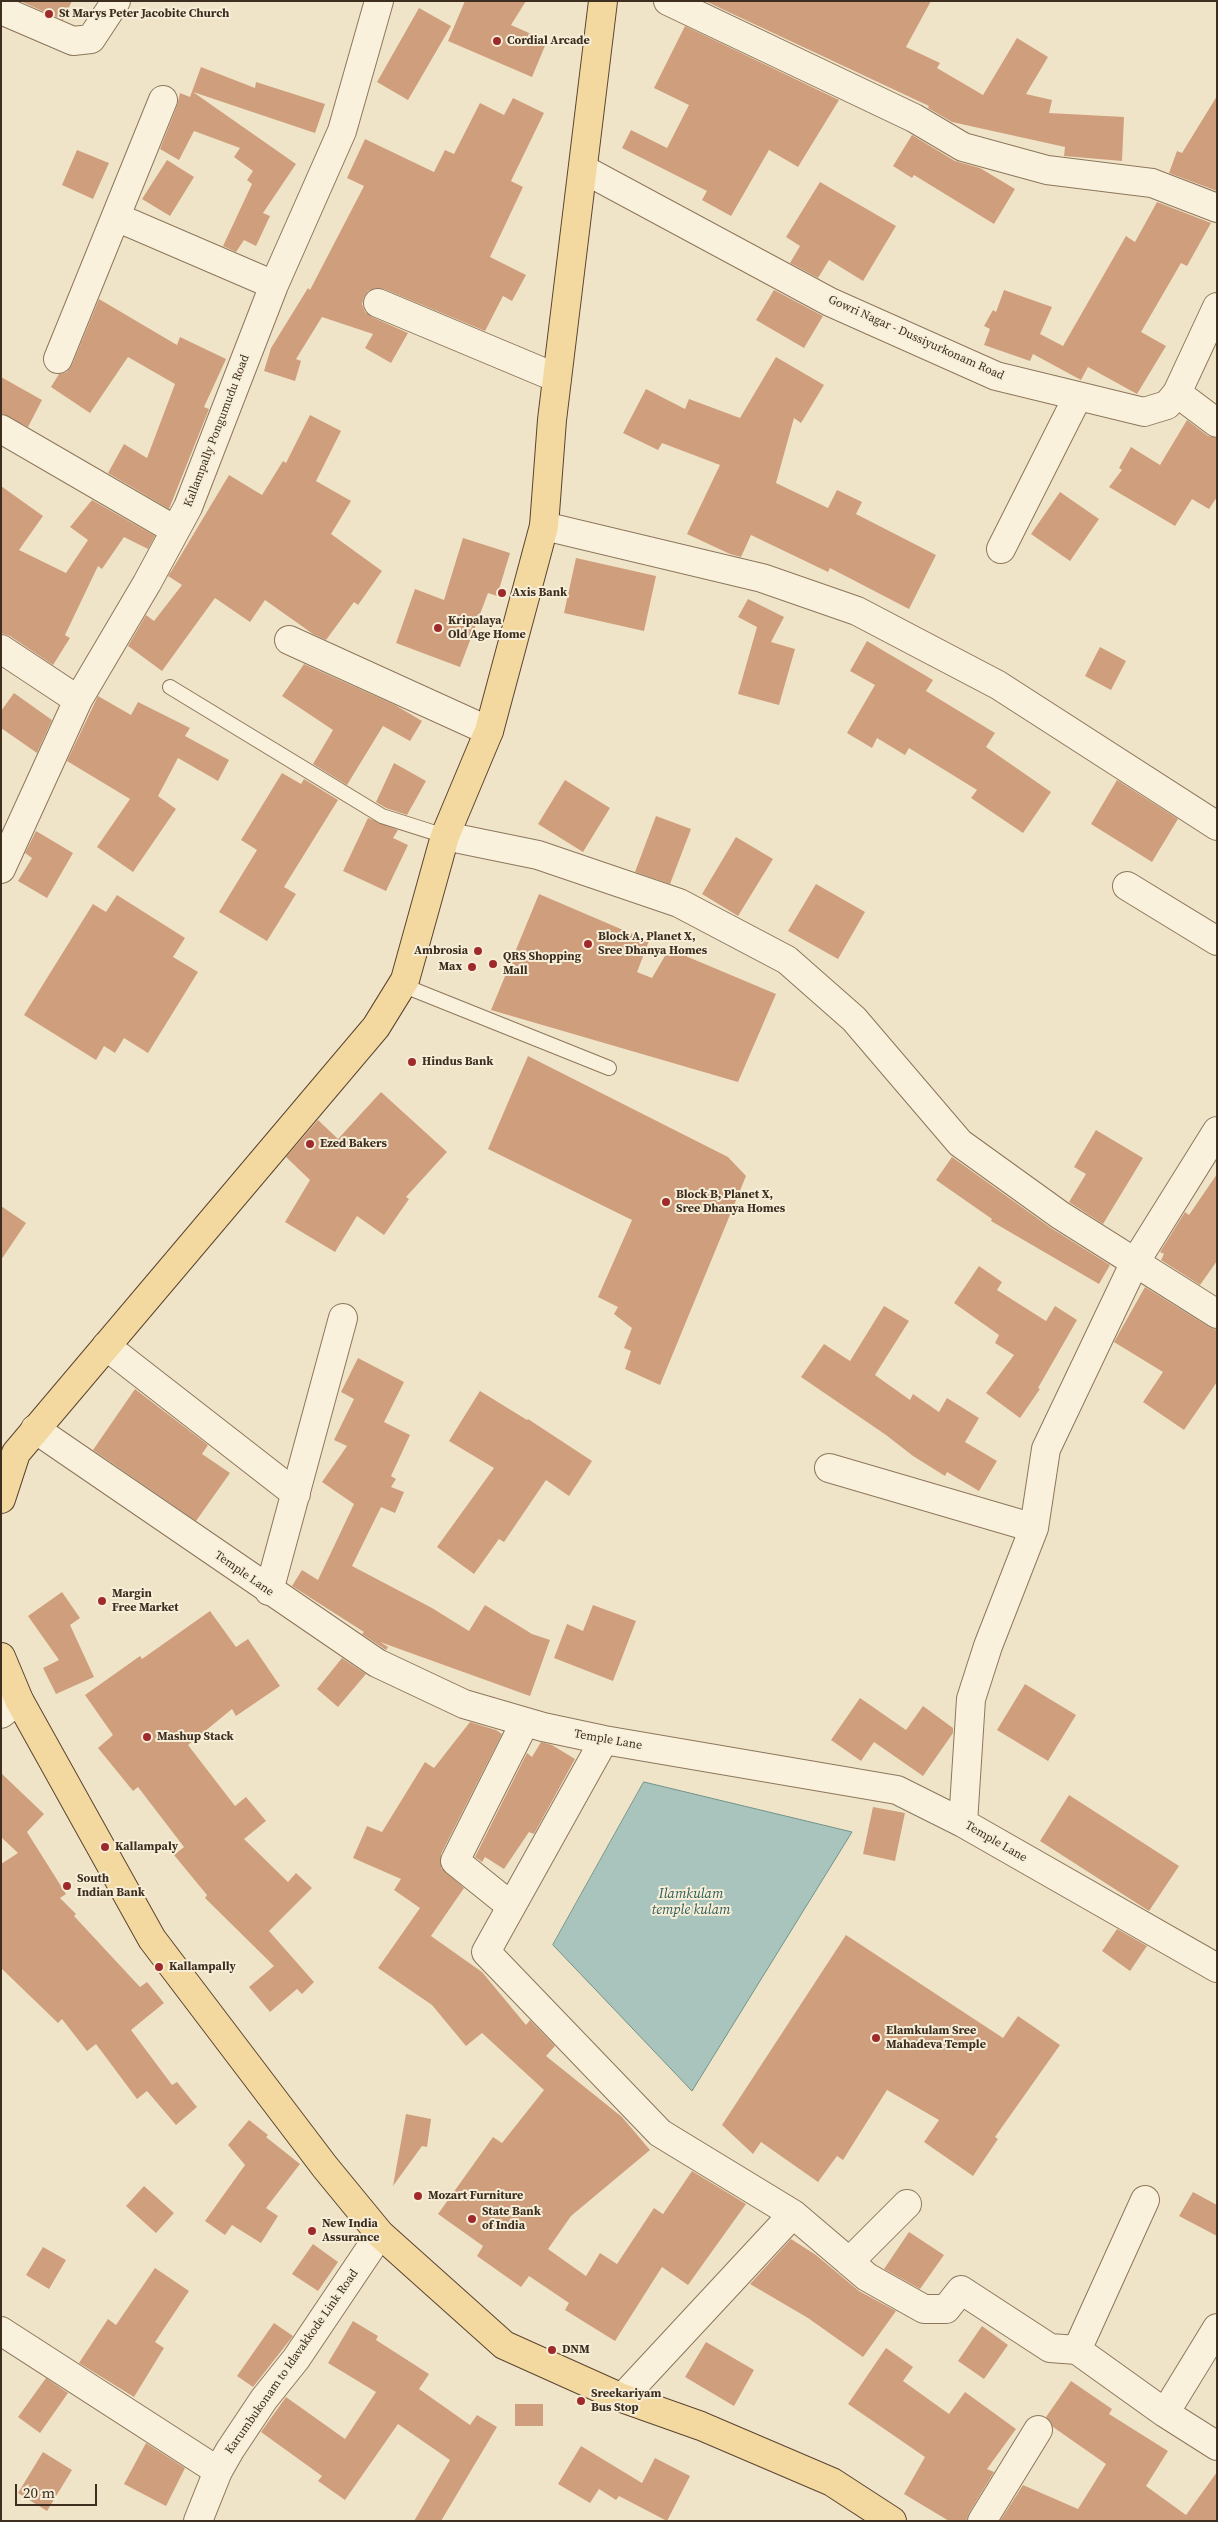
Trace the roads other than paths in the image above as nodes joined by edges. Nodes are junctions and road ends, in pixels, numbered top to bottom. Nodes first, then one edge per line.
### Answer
1 (116, 1) edge
2 (379, 1) edge
3 (603, 1) edge
4 (668, 1) edge
5 (1, 10) edge
6 (163, 100) dead end
7 (582, 169) junction
8 (1217, 208) edge
9 (116, 217) junction
10 (274, 285) junction
11 (378, 303) dead end
12 (1217, 307) edge
13 (58, 359) dead end
14 (557, 378) junction
15 (1177, 393) junction
16 (1078, 396) junction
17 (1217, 423) edge
18 (1, 429) edge
19 (544, 526) junction
20 (175, 530) junction
21 (1000, 549) dead end
22 (289, 640) dead end
23 (1, 649) edge
24 (170, 687) dead end
25 (78, 700) junction
26 (489, 730) junction
27 (1217, 826) edge
28 (445, 836) junction
29 (1, 869) edge
30 (1127, 886) dead end
31 (1217, 941) edge
32 (402, 985) junction
33 (610, 1068) dead end
34 (1217, 1131) edge
35 (1134, 1264) junction
36 (1217, 1314) edge
37 (343, 1318) dead end
38 (106, 1346) junction
39 (35, 1429) junction
40 (829, 1468) dead end
41 (296, 1494) junction
42 (1, 1499) edge
43 (1034, 1528) junction
44 (270, 1591) junction
45 (1, 1657) edge
46 (10, 1707) edge
47 (525, 1722) junction
48 (604, 1740) junction
49 (962, 1822) junction
50 (511, 1906) junction
51 (1217, 1968) edge
52 (1145, 2200) dead end
53 (906, 2204) dead end
54 (793, 2214) junction
55 (380, 2234) junction
56 (849, 2262) junction
57 (1217, 2328) edge
58 (1, 2331) edge
59 (1078, 2350) junction
60 (622, 2398) junction
61 (1165, 2413) junction
62 (1038, 2430) dead end
63 (1217, 2446) edge
64 (218, 2471) junction
65 (198, 2521) edge
66 (892, 2521) edge
67 (982, 2521) edge

1 - 5 street
2 - 10 street, Kallampally Pongumudu Road
3 - 7 main road
4 - 8 street
6 - 9 street
7 - 14 main road
7 - 16 street, Gowri Nagar - Dussiyurkonam Road
9 - 10 street
9 - 13 street
10 - 20 street, Kallampally Pongumudu Road
11 - 14 street
12 - 15 street, Gowri Nagar - Dussiyurkonam Road
14 - 19 main road
15 - 16 street, Gowri Nagar - Dussiyurkonam Road
15 - 17 street
16 - 21 street
18 - 20 street
19 - 26 main road
19 - 27 street
20 - 25 street, Kallampally Pongumudu Road
22 - 26 street
23 - 25 street
24 - 28 lane
25 - 29 street, Kallampally Pongumudu Road
26 - 28 main road
28 - 32 main road
28 - 35 street
30 - 31 street
32 - 33 lane
32 - 38 main road
34 - 35 street
35 - 36 street
35 - 43 street
37 - 41 street
38 - 39 main road
38 - 41 street
39 - 42 main road
39 - 44 street, Temple Lane
40 - 43 street
41 - 44 street
43 - 49 street
44 - 47 street, Temple Lane
45 - 46 main road
46 - 55 main road
47 - 48 street, Temple Lane
47 - 50 street
48 - 49 street, Temple Lane
48 - 50 street
49 - 51 street, Temple Lane
50 - 54 street
52 - 59 street
53 - 56 street
54 - 56 street
54 - 60 street
55 - 60 main road
55 - 64 street, Karumbukonam to Idavakkode Link Road
56 - 59 street
57 - 61 street
58 - 64 street
59 - 61 street
60 - 66 main road
61 - 63 street
62 - 67 street
64 - 65 street, Karumbukonam to Idavakkode Link Road

